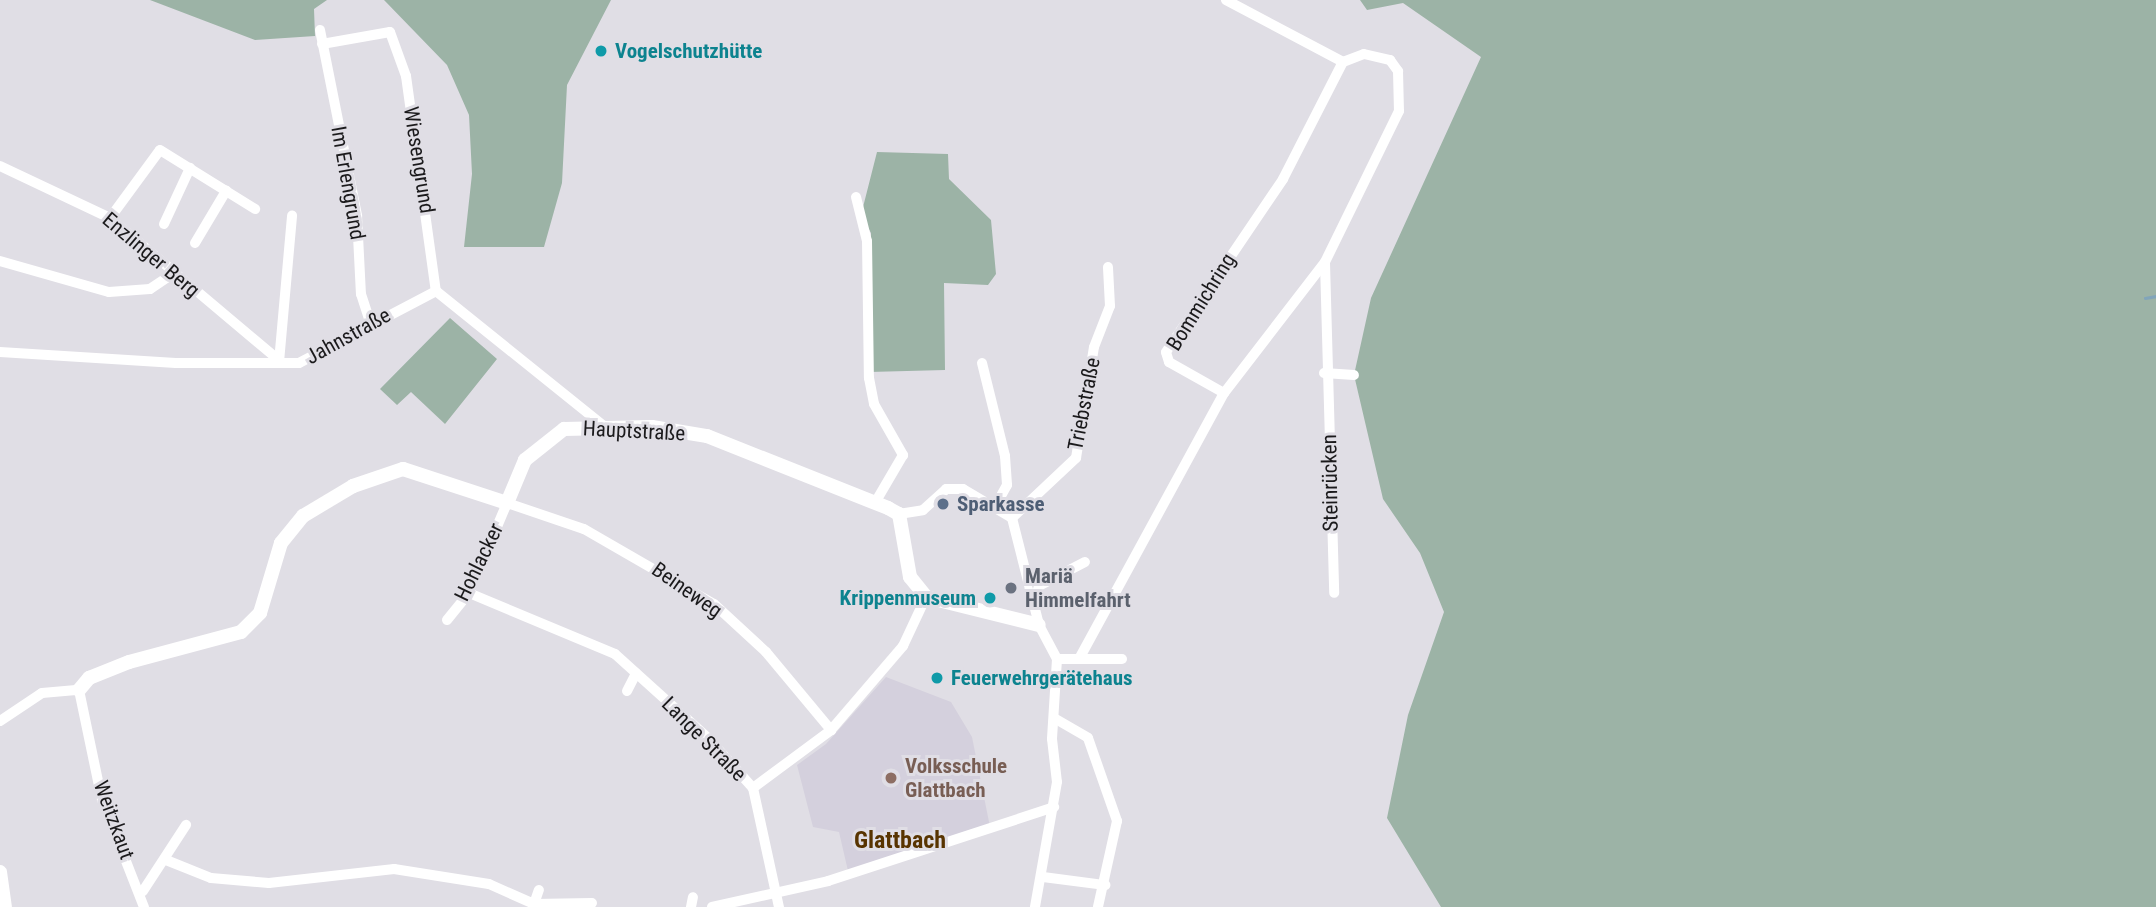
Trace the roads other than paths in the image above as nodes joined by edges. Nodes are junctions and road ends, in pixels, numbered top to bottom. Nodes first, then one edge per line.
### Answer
1 (1226, 0) edge
2 (320, 30) dead end
3 (322, 44) junction
4 (1343, 62) junction
5 (0, 166) edge
6 (190, 168) junction
7 (226, 191) junction
8 (856, 197) dead end
9 (255, 209) dead end
10 (292, 215) dead end
11 (110, 218) junction
12 (164, 224) dead end
13 (195, 243) dead end
14 (0, 261) edge
15 (1325, 262) junction
16 (1108, 267) dead end
17 (174, 274) junction
18 (436, 291) junction
19 (370, 321) junction
20 (0, 352) edge
21 (284, 363) junction
22 (982, 363) dead end
23 (1324, 373) junction
24 (1354, 375) dead end
25 (1224, 393) junction
26 (604, 426) junction
27 (507, 503) junction
28 (875, 503) junction
29 (995, 507) junction
30 (899, 514) junction
31 (1012, 518) junction
32 (1085, 562) dead end
33 (1029, 591) junction
34 (468, 593) junction
35 (1334, 593) dead end
36 (926, 597) junction
37 (447, 620) dead end
38 (1039, 625) junction
39 (1056, 659) junction
40 (1079, 659) junction
41 (1122, 659) dead end
42 (636, 673) junction
43 (79, 690) junction
44 (627, 691) dead end
45 (1054, 718) junction
46 (0, 721) edge
47 (831, 730) junction
48 (753, 789) junction
49 (1054, 807) junction
50 (186, 825) dead end
51 (166, 860) junction
52 (0, 873) edge
53 (1043, 877) junction
54 (1104, 885) junction
55 (539, 890) dead end
56 (143, 891) junction
57 (776, 895) junction
58 (592, 903) dead end
59 (533, 905) edge
60 (5, 907) edge
61 (144, 907) edge
62 (712, 907) edge
63 (779, 907) edge
64 (1035, 907) edge
65 (1098, 907) edge

1 - 4 street
2 - 3 street, Im Erlengrund
3 - 18 street, Wiesengrund
3 - 19 street, Im Erlengrund
4 - 15 street
4 - 25 street, Bommichring
5 - 11 street, Enzlinger Berg
6 - 7 street
6 - 11 street
6 - 12 street
7 - 9 street
7 - 13 street
8 - 28 street
10 - 21 street
11 - 17 street, Enzlinger Berg
14 - 17 street
15 - 23 street, Steinrücken
15 - 25 street
16 - 31 street, Triebstraße
17 - 21 street, Enzlinger Berg
18 - 19 street, Jahnstraße
18 - 26 street
19 - 21 street, Jahnstraße
20 - 21 street, Jahnstraße
22 - 29 street
23 - 24 street
23 - 35 street, Steinrücken
25 - 40 street
26 - 27 street, Hauptstraße
26 - 28 street, Hauptstraße
27 - 34 street, Hohlacker
27 - 43 street
27 - 47 street, Beineweg
28 - 30 street, Hauptstraße
29 - 30 street
29 - 31 street
30 - 36 street
31 - 33 street
32 - 33 street
33 - 38 street
34 - 37 street, Hohlacker
34 - 42 street, Lange Straße
36 - 38 street
36 - 47 street
38 - 39 street
39 - 40 street
39 - 45 street
40 - 41 street
42 - 44 street
42 - 48 street, Lange Straße
43 - 46 street
43 - 56 street, Weitzkaut
45 - 49 street
45 - 54 street
47 - 48 street
48 - 57 street, Lange Straße
49 - 53 street
49 - 57 street
50 - 51 street
51 - 56 street
51 - 59 street
52 - 60 street
53 - 54 street
53 - 64 street
54 - 65 street
55 - 59 street
56 - 61 street, Weitzkaut
57 - 62 street
57 - 63 street, Lange Straße
58 - 59 street

